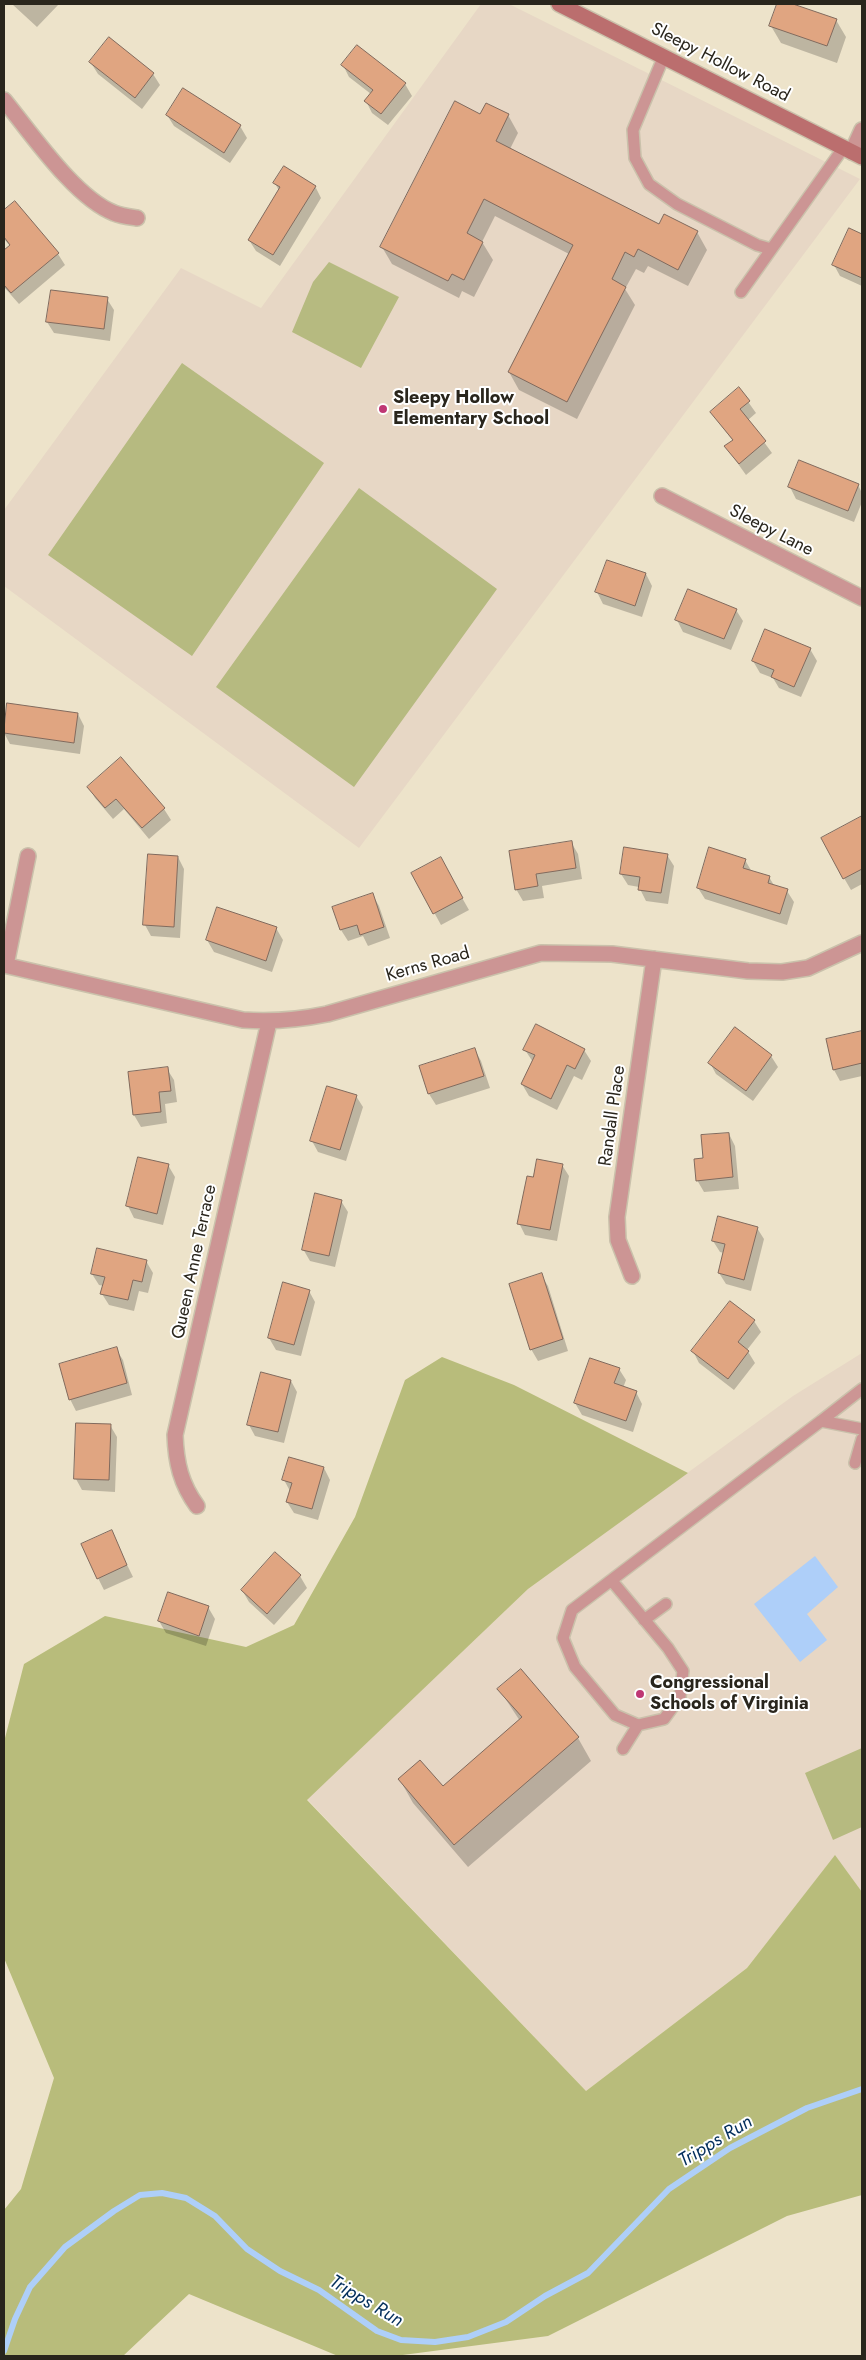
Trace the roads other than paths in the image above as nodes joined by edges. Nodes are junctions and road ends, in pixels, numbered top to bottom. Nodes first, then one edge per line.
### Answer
1 (560, 4) edge
2 (664, 56) junction
3 (4, 100) edge
4 (862, 130) edge
5 (853, 152) edge
6 (137, 218) dead end
7 (771, 249) junction
8 (740, 292) dead end
9 (662, 496) dead end
10 (862, 598) edge
11 (28, 856) dead end
12 (862, 942) edge
13 (654, 958) junction
14 (5, 965) edge
15 (269, 1022) junction
16 (632, 1276) dead end
17 (862, 1388) edge
18 (822, 1421) junction
19 (862, 1429) edge
20 (862, 1439) edge
21 (855, 1463) dead end
22 (197, 1506) dead end
23 (612, 1581) junction
24 (666, 1604) dead end
25 (644, 1620) junction
26 (638, 1725) junction
27 (623, 1750) dead end

1 - 2 main road, Sleepy Hollow Road
2 - 5 main road, Sleepy Hollow Road
2 - 7 lane
3 - 6 street
4 - 5 street
5 - 7 lane
7 - 8 lane
9 - 10 street, Sleepy Lane
11 - 14 street
12 - 13 street, Kerns Road
13 - 15 street, Kerns Road
13 - 16 street, Randall Place
14 - 15 street, Kerns Road
15 - 22 street, Queen Anne Terrace
17 - 18 lane
18 - 19 lane
18 - 23 lane
20 - 21 lane
23 - 25 lane
23 - 26 lane
24 - 25 lane
25 - 26 lane
26 - 27 lane

